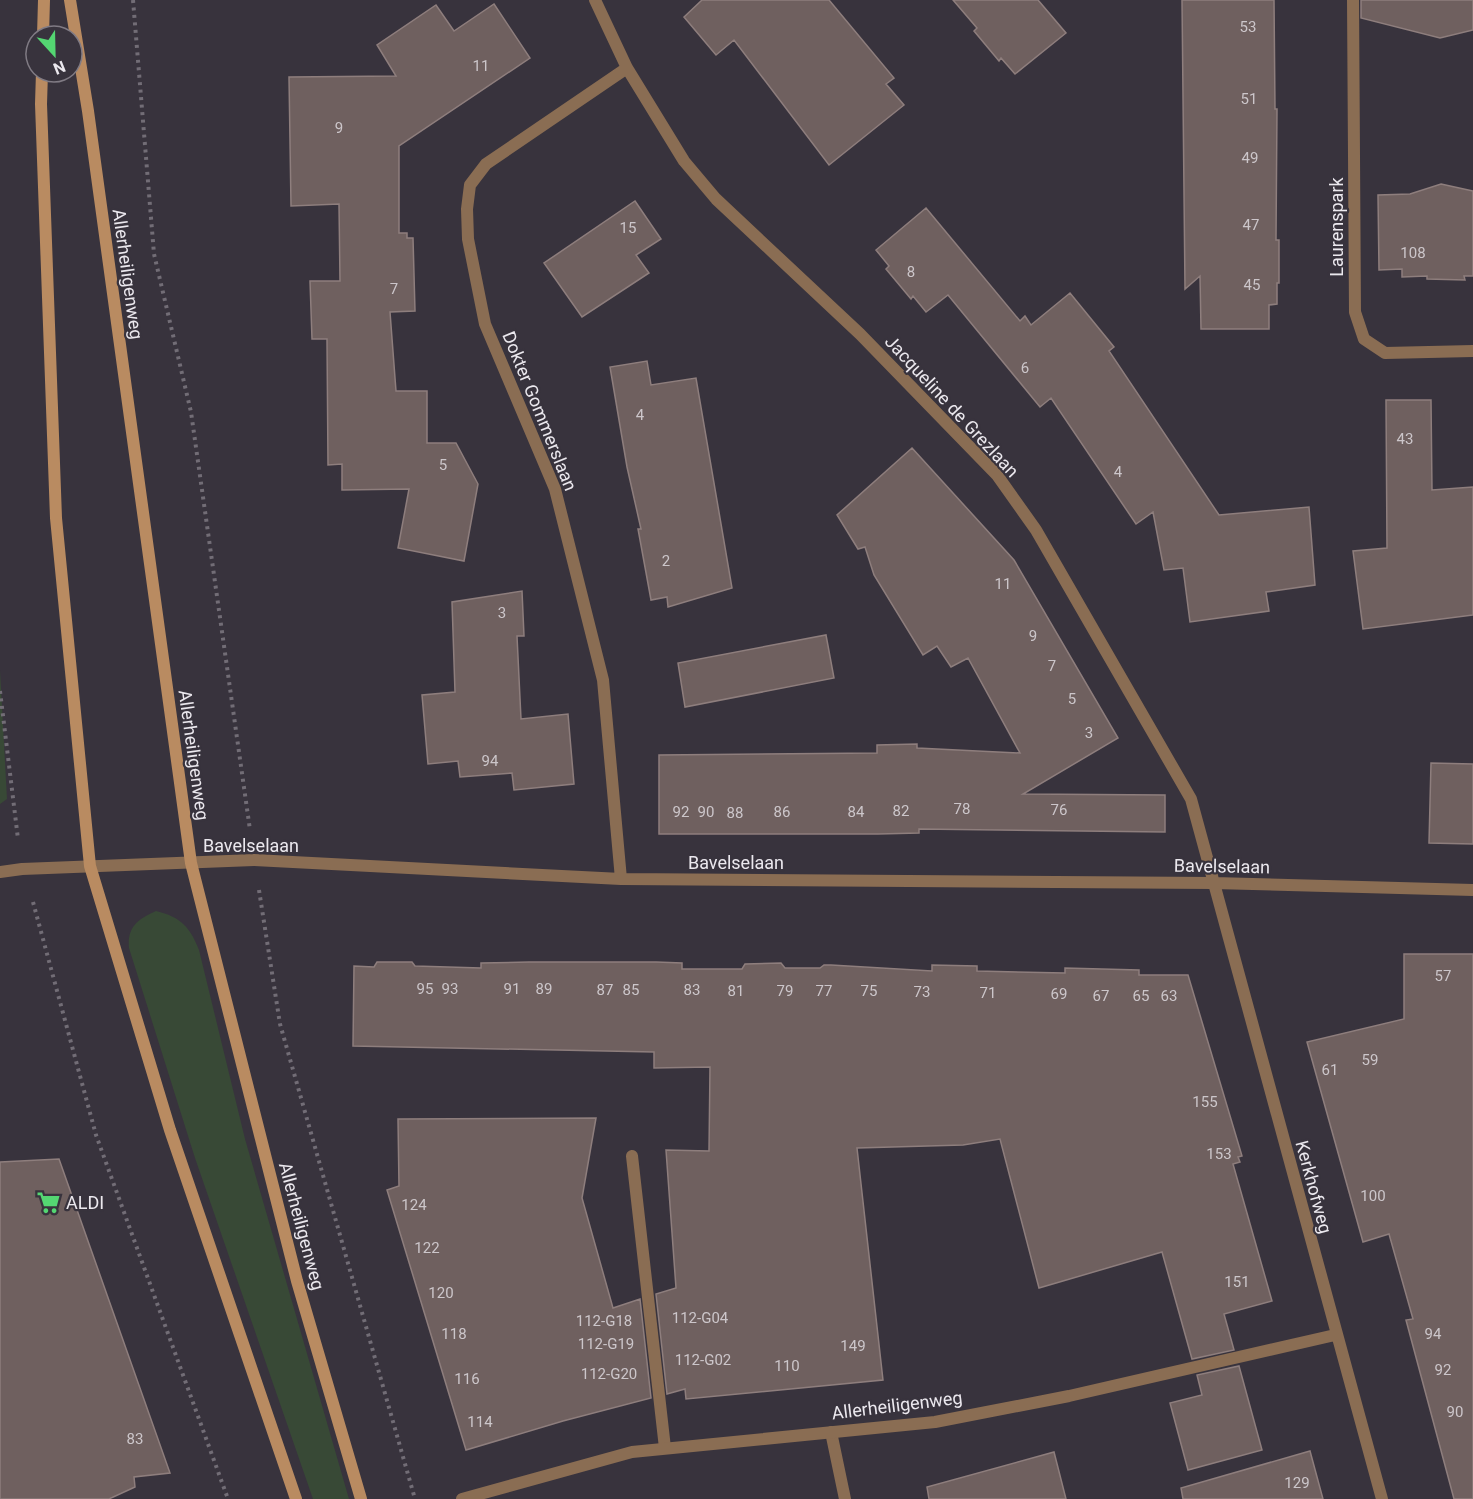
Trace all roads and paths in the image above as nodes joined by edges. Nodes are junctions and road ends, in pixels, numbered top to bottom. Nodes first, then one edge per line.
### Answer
1 (44, 0) edge
2 (70, 0) edge
3 (133, 0) edge
4 (595, 0) edge
5 (1353, 0) edge
6 (43, 24) edge
7 (627, 68) junction
8 (41, 84) edge
9 (1473, 351) edge
10 (0, 692) edge
11 (254, 860) junction
12 (191, 863) junction
13 (90, 866) junction
14 (22, 868) junction
15 (0, 872) edge
16 (621, 879) junction
17 (1214, 883) junction
18 (1473, 890) edge
19 (632, 1156) dead end
20 (1335, 1335) junction
21 (831, 1432) junction
22 (665, 1448) junction
23 (228, 1499) edge
24 (296, 1499) edge
25 (361, 1499) edge
26 (415, 1499) edge
27 (462, 1499) edge
28 (844, 1499) edge
29 (1382, 1499) edge

1 - 6 main road
2 - 12 main road, Allerheiligenweg
3 - 11 path, Allerheiligenweg
4 - 7 street, Jacqueline de Grezlaan
5 - 9 street, Laurenspark
7 - 16 street, Dokter Gommerslaan
7 - 17 street, Jacqueline de Grezlaan
8 - 13 main road
10 - 14 path
11 - 12 street, Bavelselaan
11 - 16 street, Bavelselaan
11 - 26 path, Allerheiligenweg
12 - 13 street, Bavelselaan
12 - 25 main road, Allerheiligenweg
13 - 14 street, Bavelselaan
13 - 24 main road
14 - 15 street, Bavelselaan
14 - 23 path
16 - 17 street, Bavelselaan
17 - 18 street, Bavelselaan
17 - 20 street, Kerkhofweg
19 - 22 street
20 - 21 street, Allerheiligenweg
20 - 29 street, Kerkhofweg
21 - 22 street, Allerheiligenweg
21 - 28 street
22 - 27 street, Allerheiligenweg

